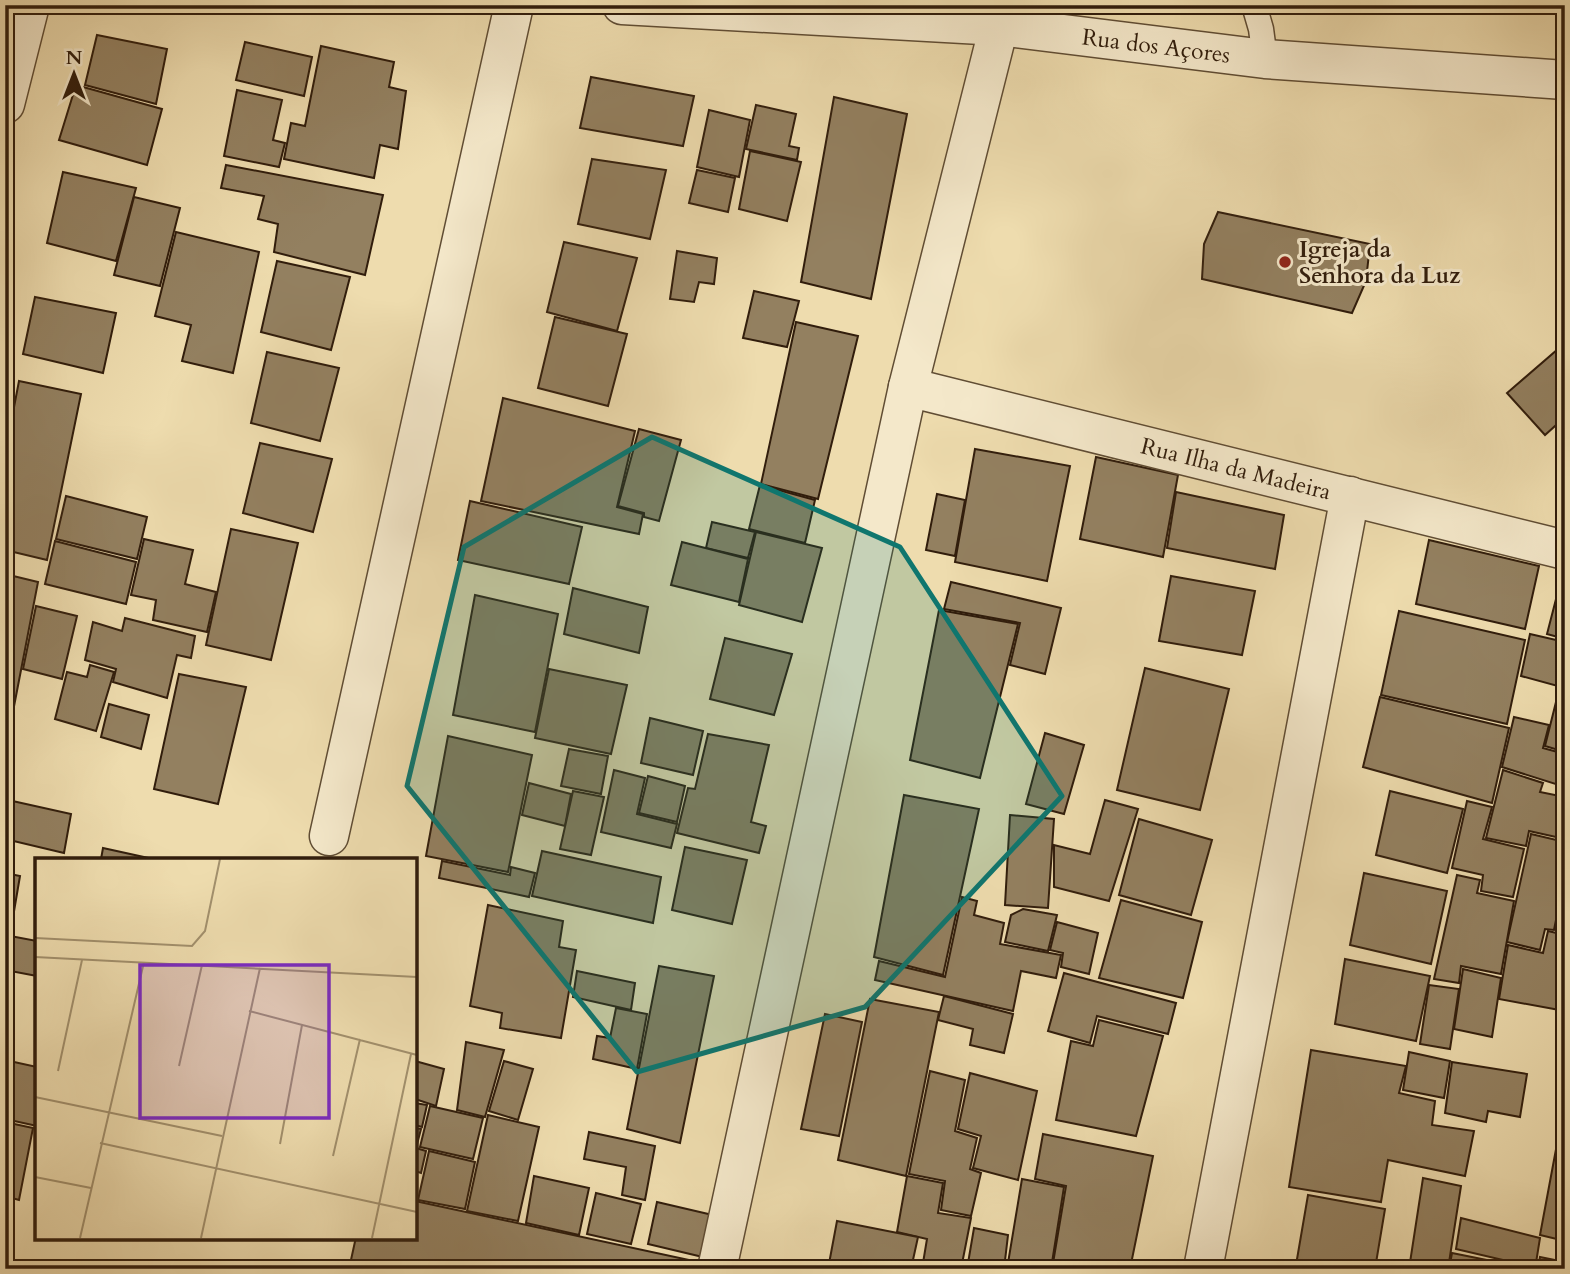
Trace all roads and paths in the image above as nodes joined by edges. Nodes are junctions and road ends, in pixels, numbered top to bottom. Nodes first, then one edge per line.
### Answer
1 (30, 5) edge
2 (514, 5) edge
3 (622, 5) edge
4 (1254, 5) edge
5 (999, 26) junction
6 (1265, 59) junction
7 (1565, 80) edge
8 (5, 104) edge
9 (908, 387) junction
10 (1350, 496) junction
11 (1565, 550) edge
12 (329, 836) dead end
13 (717, 1269) edge
14 (1203, 1269) edge

1 - 8 street
2 - 12 street
3 - 5 street, Rua dos Açores
4 - 6 lane
5 - 6 street, Rua dos Açores
5 - 9 street
6 - 7 street, Rua dos Açores
9 - 10 street, Rua Ilha da Madeira
9 - 13 street
10 - 11 street, Rua Ilha da Madeira
10 - 14 street

